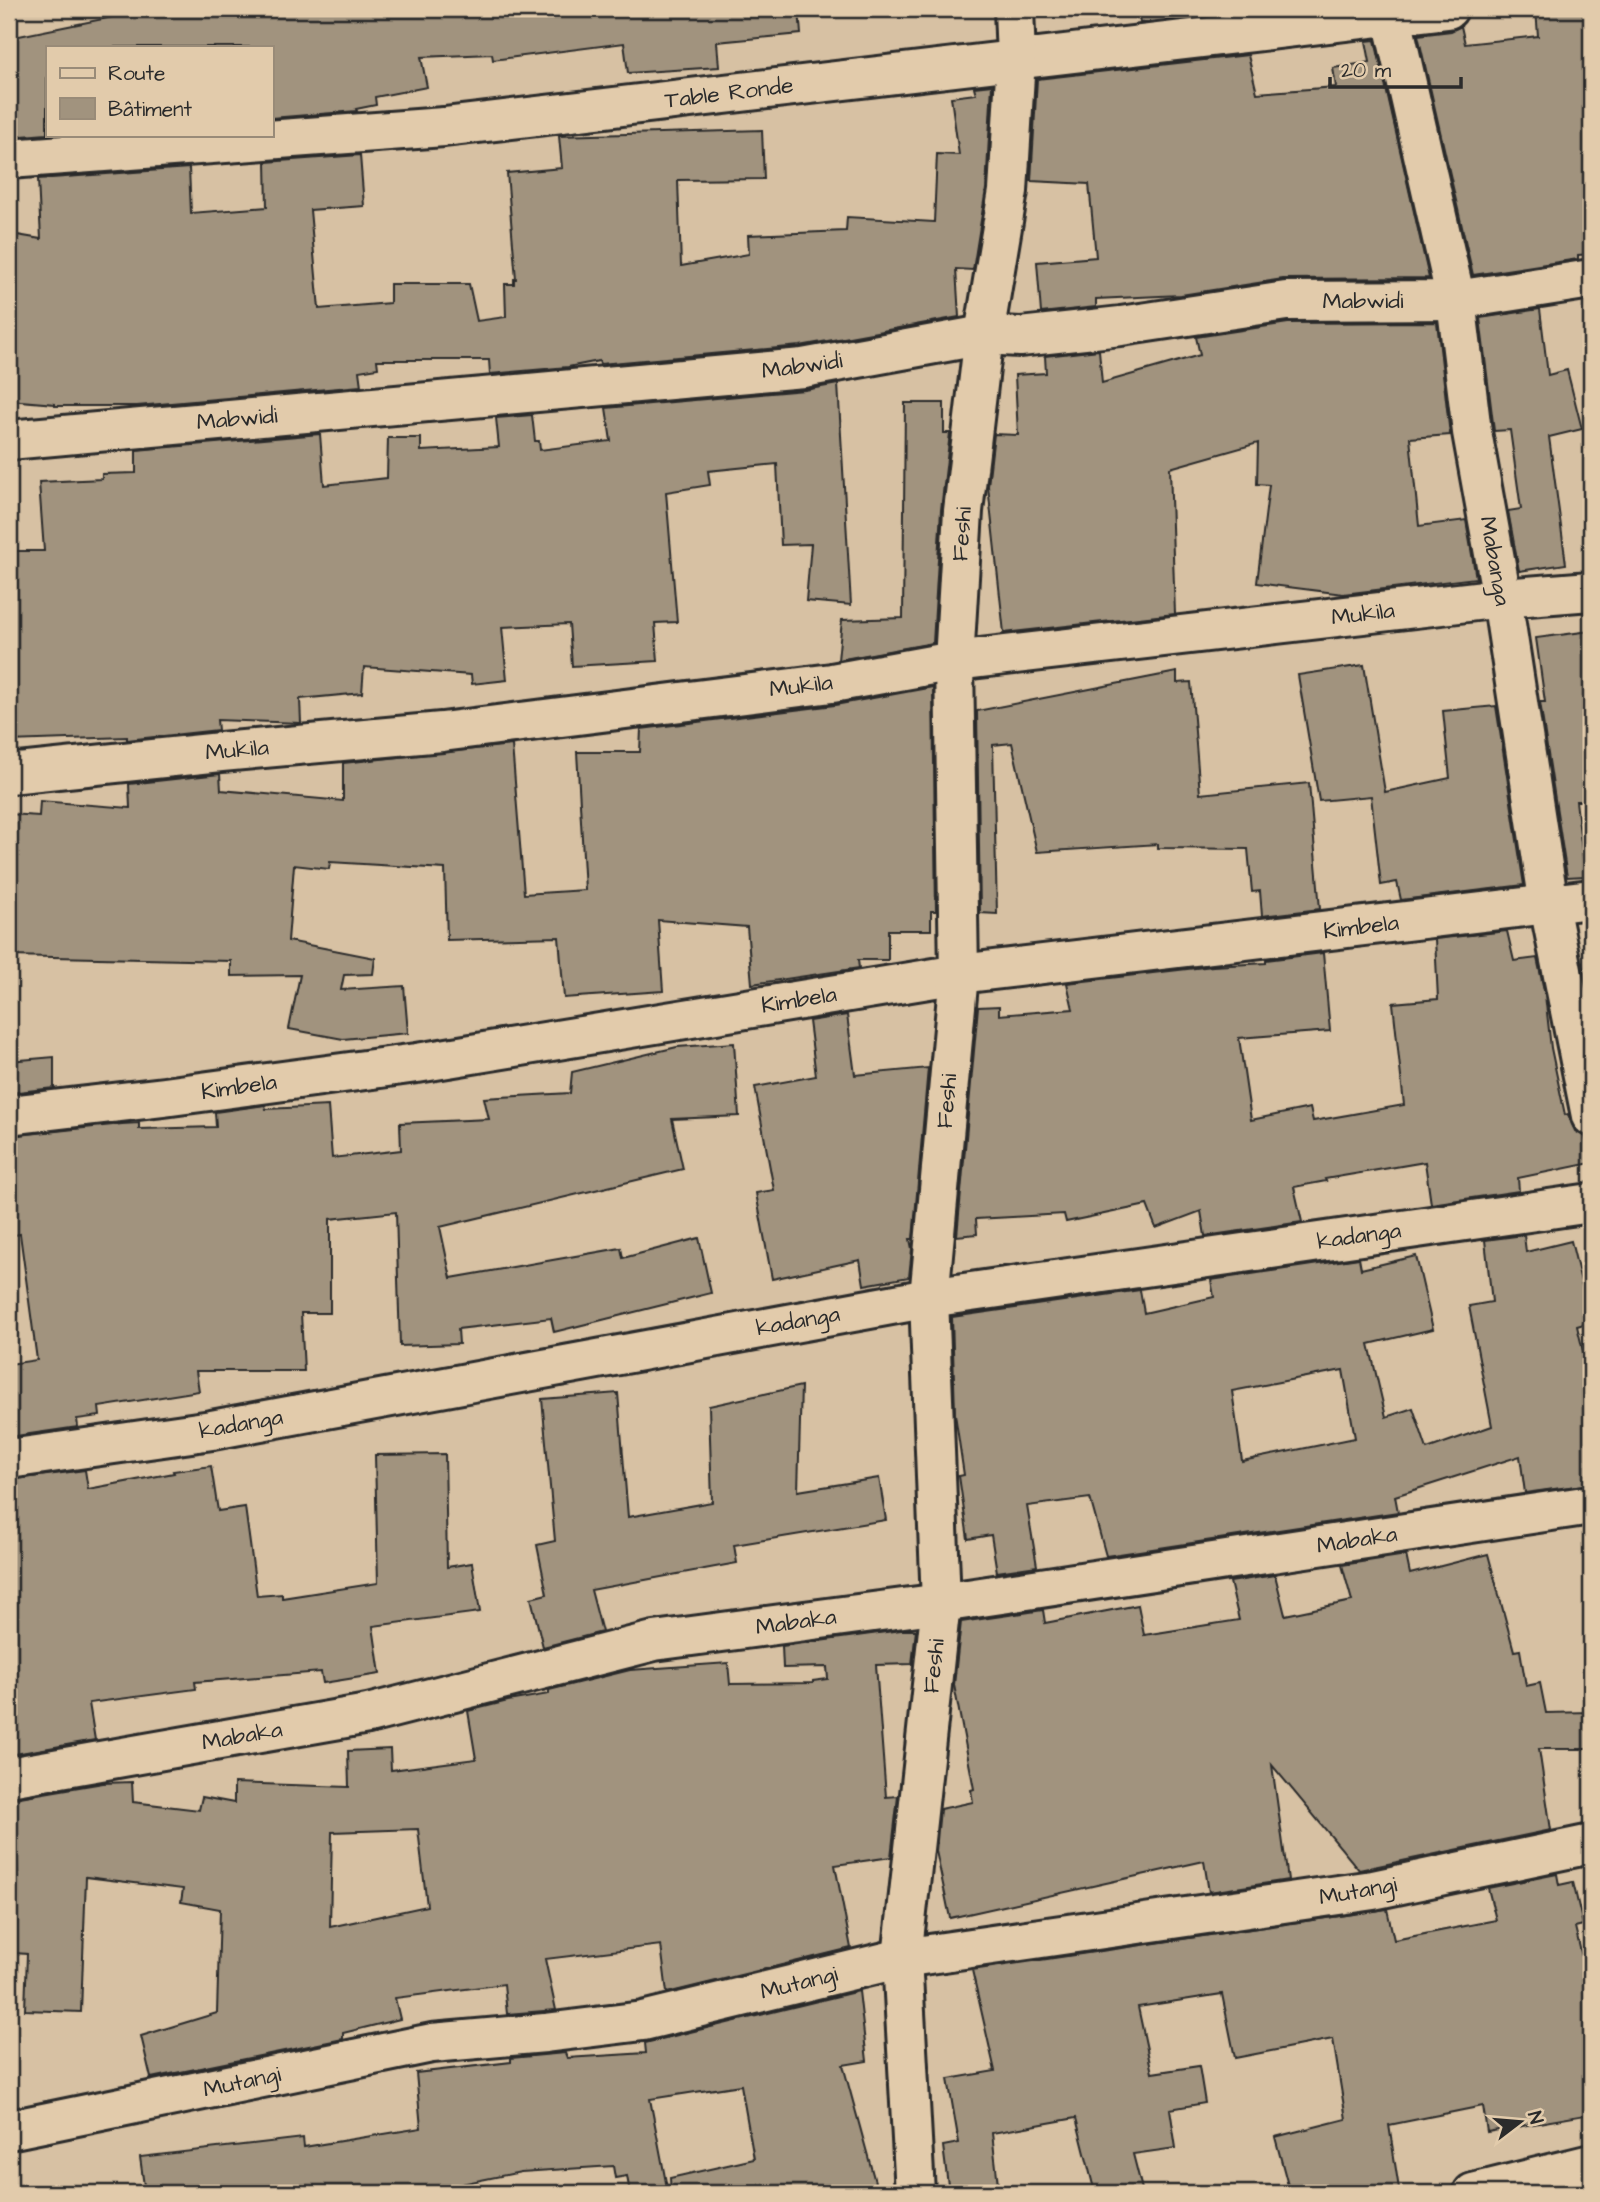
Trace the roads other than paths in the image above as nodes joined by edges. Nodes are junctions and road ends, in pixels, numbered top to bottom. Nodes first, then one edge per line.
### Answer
1 (1014, 9) edge
2 (1448, 9) edge
3 (1391, 12) edge
4 (1016, 58) junction
5 (9, 159) edge
6 (1591, 279) edge
7 (1456, 300) junction
8 (984, 335) junction
9 (9, 440) edge
10 (1591, 591) edge
11 (1502, 598) junction
12 (954, 661) junction
13 (9, 775) edge
14 (1591, 899) edge
15 (1549, 905) junction
16 (959, 974) junction
17 (9, 1115) edge
18 (1591, 1116) edge
19 (1591, 1203) edge
20 (929, 1298) junction
21 (9, 1460) edge
22 (1591, 1505) edge
23 (940, 1603) junction
24 (9, 1777) edge
25 (1591, 1844) edge
26 (902, 1958) junction
27 (9, 2130) edge
28 (1591, 2164) edge
29 (915, 2193) edge
30 (1473, 2193) edge

1 - 4 street, Feshi
2 - 3 street, Table Ronde
3 - 4 street, Table Ronde
3 - 7 street, Mabanga
4 - 5 street, Table Ronde
4 - 8 street, Feshi
6 - 7 street, Mabwidi
7 - 8 street, Mabwidi
7 - 11 street, Mabanga
8 - 9 street, Mabwidi
8 - 12 street, Feshi
10 - 11 street, Mukila
11 - 12 street, Mukila
11 - 15 street, Mabanga
12 - 13 street, Mukila
12 - 16 street, Feshi
14 - 15 street, Kimbela
15 - 16 street, Kimbela
15 - 18 street, Mabanga
16 - 17 street, Kimbela
16 - 20 street, Feshi
19 - 20 street, kadanga
20 - 21 street, kadanga
20 - 23 street, Feshi
22 - 23 street, Mabaka
23 - 24 street, Mabaka
23 - 26 street, Feshi
25 - 26 street, Mutangi
26 - 27 street, Mutangi
26 - 29 street, Feshi
28 - 30 street

